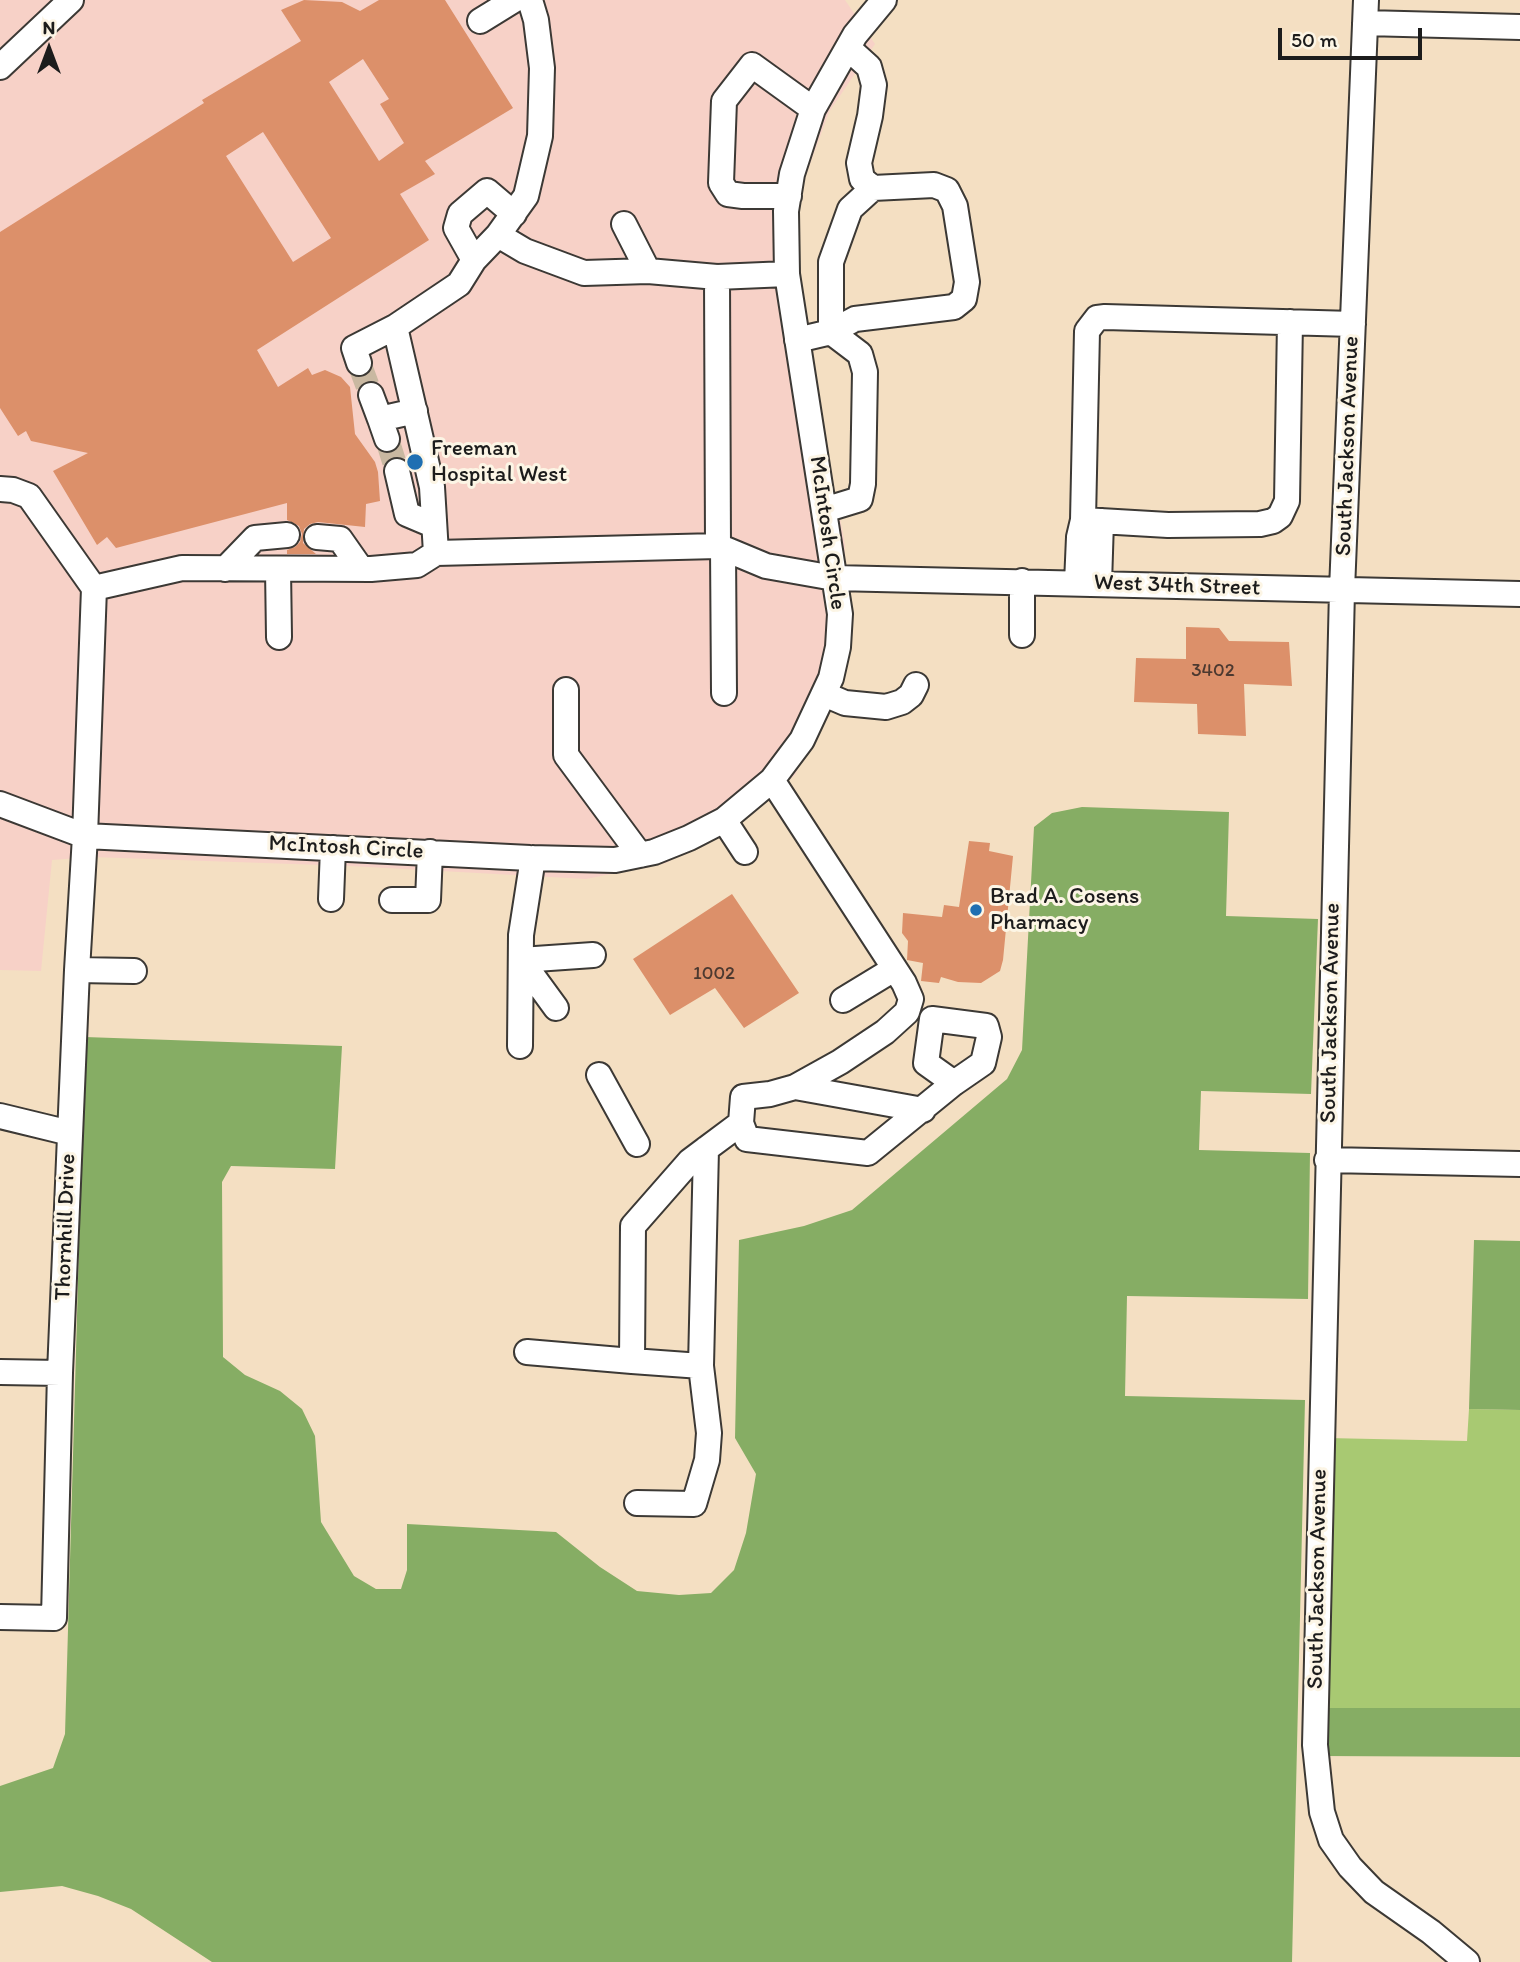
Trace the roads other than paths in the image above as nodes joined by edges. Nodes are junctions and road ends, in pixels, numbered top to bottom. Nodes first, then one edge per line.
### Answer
1 (71, 0) edge
2 (514, 0) edge
3 (530, 0) edge
4 (884, 0) edge
5 (1365, 12) edge
6 (480, 21) dead end
7 (1520, 27) edge
8 (848, 48) junction
9 (0, 67) edge
10 (813, 109) junction
11 (873, 188) junction
12 (789, 196) junction
13 (514, 214) junction
14 (624, 225) dead end
15 (498, 235) junction
16 (474, 260) junction
17 (648, 271) junction
18 (787, 274) junction
19 (717, 277) junction
20 (1290, 323) junction
21 (1353, 324) junction
22 (395, 327) junction
23 (831, 332) junction
24 (797, 340) junction
25 (359, 363) dead end
26 (371, 395) tunnel mouth
27 (415, 411) junction
28 (397, 471) tunnel mouth
29 (0, 489) edge
30 (824, 510) junction
31 (1092, 521) junction
32 (433, 525) junction
33 (287, 535) dead end
34 (317, 537) dead end
35 (721, 547) junction
36 (436, 554) junction
37 (225, 569) junction
38 (278, 569) junction
39 (361, 569) junction
40 (834, 578) junction
41 (1023, 581) junction
42 (1088, 584) junction
43 (94, 588) junction
44 (1342, 590) junction
45 (1520, 594) edge
46 (1022, 635) dead end
47 (278, 637) dead end
48 (916, 685) dead end
49 (566, 690) dead end
50 (724, 692) dead end
51 (824, 694) junction
52 (772, 780) junction
53 (0, 804) edge
54 (724, 820) junction
55 (85, 836) junction
56 (333, 848) junction
57 (430, 852) junction
58 (745, 852) dead end
59 (640, 855) junction
60 (533, 858) junction
61 (331, 899) dead end
62 (391, 900) dead end
63 (593, 955) dead end
64 (521, 960) junction
65 (894, 969) junction
66 (77, 970) junction
67 (134, 971) dead end
68 (843, 1000) dead end
69 (556, 1009) dead end
70 (520, 1046) dead end
71 (599, 1075) dead end
72 (954, 1083) dead end
73 (795, 1087) junction
74 (923, 1110) junction
75 (0, 1116) edge
76 (741, 1123) junction
77 (71, 1133) junction
78 (637, 1144) dead end
79 (706, 1149) junction
80 (1327, 1160) junction
81 (1520, 1164) edge
82 (527, 1352) dead end
83 (632, 1361) junction
84 (701, 1366) junction
85 (0, 1372) edge
86 (60, 1373) junction
87 (637, 1503) dead end
88 (0, 1617) edge
89 (1466, 1962) edge

1 - 9 street
2 - 6 street
3 - 13 street
4 - 8 street, McIntosh Circle
5 - 7 street
5 - 21 street, South Jackson Avenue
8 - 10 street, McIntosh Circle
8 - 11 street
10 - 12 street, McIntosh Circle
10 - 12 street
11 - 23 street
11 - 23 street
12 - 18 street, McIntosh Circle
13 - 15 street
13 - 16 street
14 - 17 street
15 - 16 street
15 - 17 street
16 - 22 street
17 - 19 street
18 - 19 street
18 - 24 street, McIntosh Circle
19 - 35 street
20 - 21 street
20 - 31 street
20 - 31 street
21 - 44 street, South Jackson Avenue
22 - 25 street
22 - 27 street
23 - 24 street
23 - 30 street
24 - 30 street, McIntosh Circle
26 - 27 street
27 - 32 street
28 - 32 street
29 - 43 street
30 - 40 street, McIntosh Circle
31 - 42 street
32 - 36 street
33 - 37 street
34 - 39 street
35 - 36 street
35 - 40 street, West 34th Street
35 - 50 street
36 - 39 street
37 - 38 street
37 - 43 street
38 - 39 street
38 - 47 street
40 - 41 street, West 34th Street
40 - 51 street, McIntosh Circle
41 - 42 street, West 34th Street
41 - 46 street
42 - 44 street, West 34th Street
43 - 55 street, Thornhill Drive
44 - 45 street, West 34th Street
44 - 80 street, South Jackson Avenue
48 - 51 street
49 - 59 street
51 - 52 street, McIntosh Circle
52 - 54 street, McIntosh Circle
52 - 65 street
53 - 55 street, McIntosh Circle
54 - 58 street
54 - 59 street, McIntosh Circle
55 - 56 street, McIntosh Circle
55 - 66 street, Thornhill Drive
56 - 57 street, McIntosh Circle
56 - 61 street
57 - 60 street, McIntosh Circle
57 - 62 street
59 - 60 street, McIntosh Circle
60 - 64 street
63 - 64 street
64 - 69 street
64 - 70 street
65 - 68 street
65 - 73 street
66 - 67 street
66 - 77 street, Thornhill Drive
71 - 78 street
72 - 74 street
73 - 74 street
73 - 76 street
74 - 76 street
75 - 77 street
76 - 79 street
77 - 86 street, Thornhill Drive
79 - 83 street
79 - 84 street
80 - 81 street
80 - 89 street, South Jackson Avenue
82 - 83 street
83 - 84 street
84 - 87 street
85 - 86 street
86 - 88 street, Thornhill Drive

